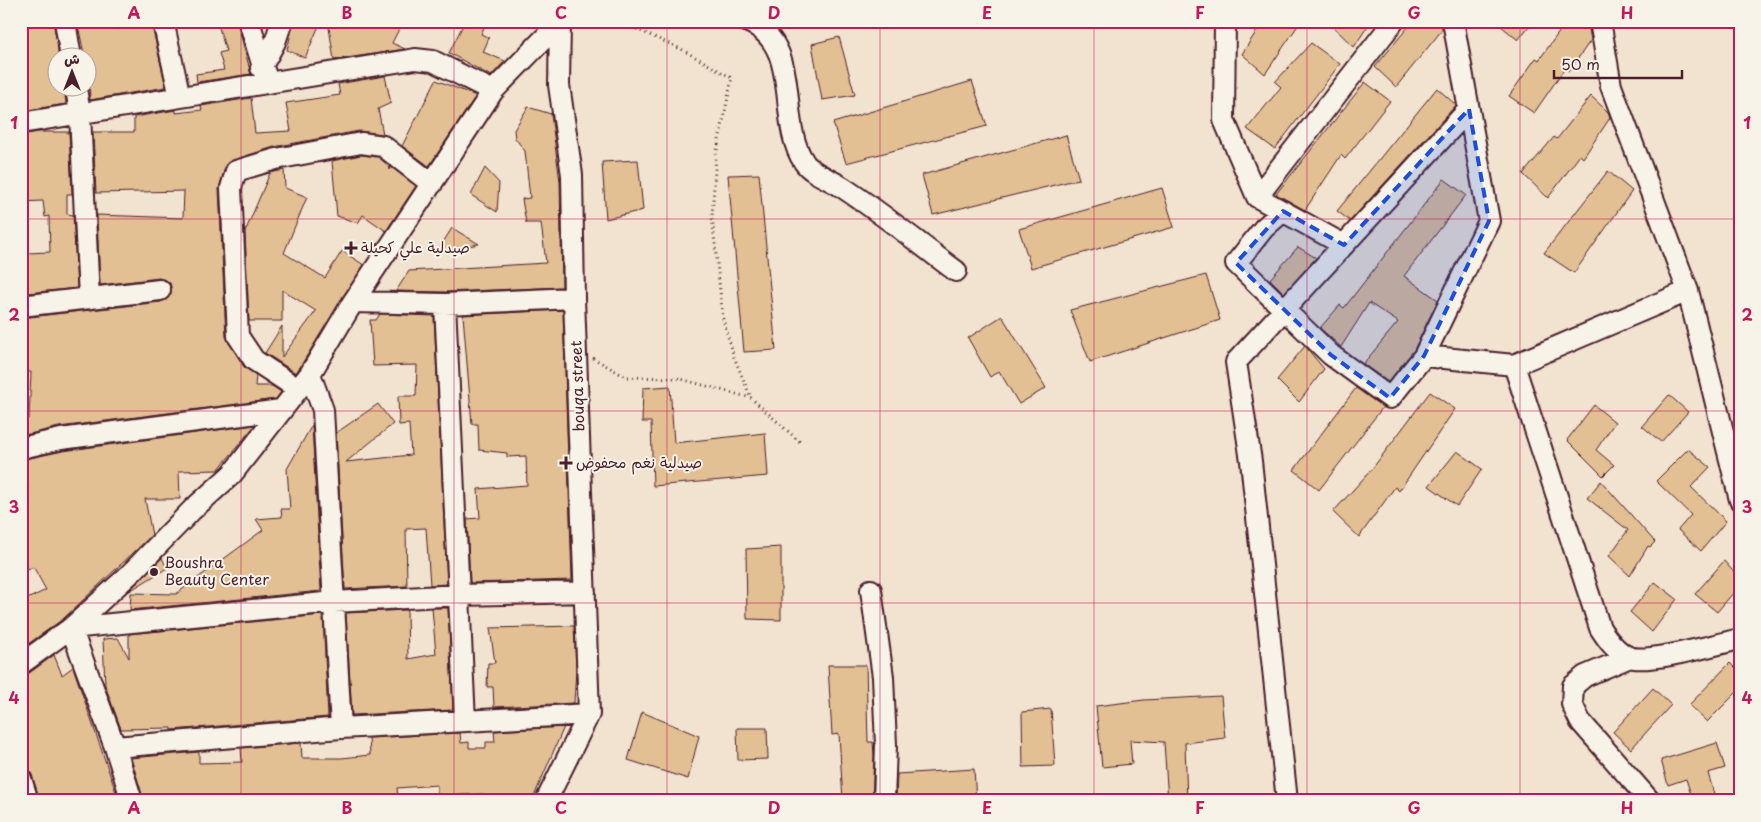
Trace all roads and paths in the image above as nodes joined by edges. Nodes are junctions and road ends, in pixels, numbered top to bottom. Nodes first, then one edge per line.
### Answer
1 (65, 21) edge
2 (163, 21) edge
3 (249, 21) edge
4 (282, 21) edge
5 (560, 21) edge
6 (618, 21) edge
7 (746, 21) edge
8 (1225, 21) edge
9 (1394, 21) edge
10 (1453, 21) edge
11 (1600, 21) edge
12 (69, 48) edge
13 (265, 76) junction
14 (493, 91) junction
15 (180, 97) junction
16 (78, 98) edge
17 (1469, 109) junction
18 (80, 114) junction
19 (21, 123) edge
20 (432, 184) junction
21 (1257, 197) junction
22 (1283, 211) junction
23 (1344, 245) junction
24 (956, 271) dead end
25 (160, 290) dead end
26 (1688, 291) junction
27 (89, 298) junction
28 (574, 298) junction
29 (353, 302) junction
30 (445, 304) junction
31 (21, 306) edge
32 (1284, 310) junction
33 (577, 349) junction
34 (1424, 356) junction
35 (1514, 365) junction
36 (304, 382) junction
37 (751, 398) junction
38 (281, 410) junction
39 (22, 442) edge
40 (801, 443) dead end
41 (1736, 475) edge
42 (1740, 500) edge
43 (871, 590) dead end
44 (585, 592) junction
45 (459, 595) junction
46 (334, 602) junction
47 (71, 628) junction
48 (1740, 639) edge
49 (1630, 658) junction
50 (21, 664) edge
51 (589, 714) junction
52 (465, 721) junction
53 (340, 728) junction
54 (115, 747) junction
55 (21, 779) edge
56 (28, 801) edge
57 (132, 801) edge
58 (546, 801) edge
59 (884, 801) edge
60 (1287, 801) edge
61 (1650, 801) edge

1 - 12 street
2 - 15 street
3 - 13 street
4 - 13 street
5 - 14 street
5 - 28 street, bouqa street
6 - 37 path
7 - 24 street
8 - 21 street
9 - 21 street
10 - 17 street
11 - 26 street
13 - 14 street
13 - 15 street
14 - 20 street
15 - 18 street
16 - 18 street
17 - 23 street
17 - 34 street
18 - 19 street
18 - 27 street
20 - 29 street
20 - 36 street
21 - 22 street
22 - 23 street
22 - 32 street
23 - 32 street
25 - 27 street
26 - 35 street
26 - 41 street
27 - 31 street
28 - 30 street
28 - 33 street, bouqa street
29 - 30 street
29 - 36 street
30 - 45 street
32 - 34 street
32 - 60 street
33 - 37 path
33 - 44 street, bouqa street
34 - 35 street
35 - 49 street
36 - 38 street
36 - 46 street
37 - 40 path
38 - 39 street
38 - 47 street
41 - 42 street
43 - 59 street
44 - 45 street
44 - 51 street, bouqa street
45 - 46 street
45 - 52 street
46 - 47 street
46 - 53 street
47 - 50 street
47 - 54 street
48 - 49 street
49 - 61 street
51 - 52 street
51 - 58 street, bouqa street
52 - 53 street
53 - 54 street
54 - 57 street
55 - 56 street

